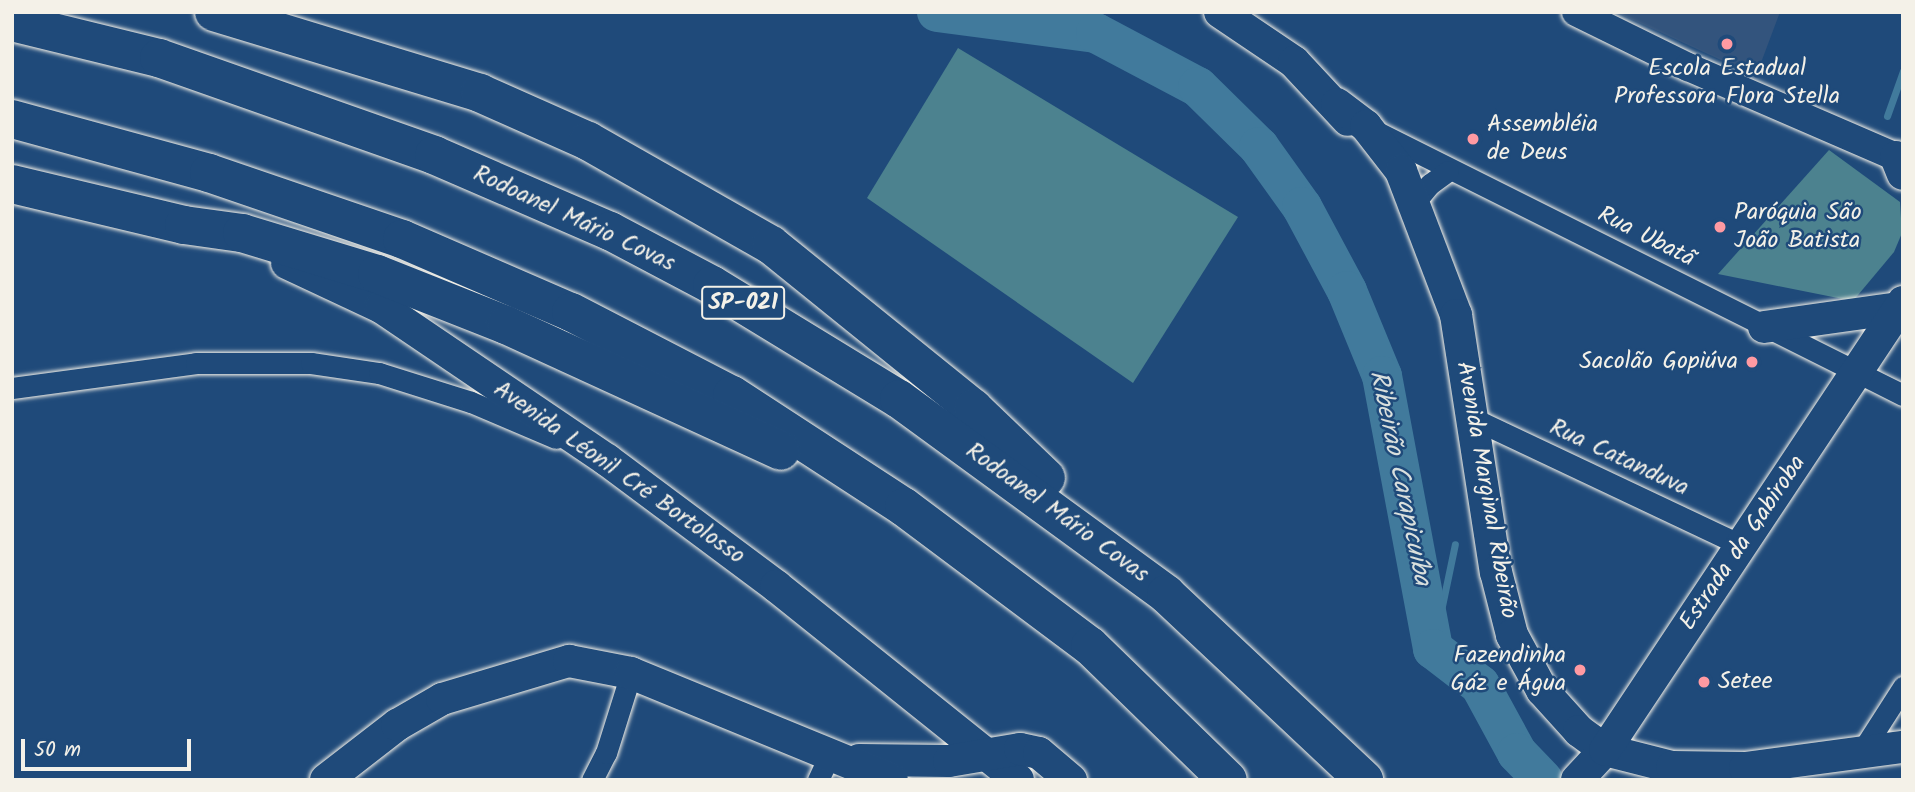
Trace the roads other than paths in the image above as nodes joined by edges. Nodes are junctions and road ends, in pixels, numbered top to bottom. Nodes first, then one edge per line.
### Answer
1 (214, 12) edge
2 (1195, 12) edge
3 (1220, 12) edge
4 (1577, 12) edge
5 (12, 22) edge
6 (1265, 44) junction
7 (1337, 104) junction
8 (12, 119) edge
9 (1366, 126) junction
10 (1900, 164) edge
11 (1448, 171) junction
12 (12, 184) edge
13 (1413, 200) junction
14 (184, 225) junction
15 (1901, 305) edge
16 (1764, 327) junction
17 (1855, 373) junction
18 (12, 388) edge
19 (1903, 395) edge
20 (1474, 419) junction
21 (607, 460) junction
22 (904, 507) junction
23 (1741, 545) junction
24 (1166, 594) junction
25 (631, 673) junction
26 (1903, 687) edge
27 (1903, 747) edge
28 (1605, 750) junction
29 (1860, 754) junction
30 (829, 765) edge
31 (984, 768) edge
32 (326, 780) edge
33 (592, 780) edge
34 (892, 780) edge
35 (1018, 780) edge
36 (1071, 780) edge
37 (1228, 780) edge
38 (1364, 780) edge
39 (1577, 780) edge

1 - 24 highway
2 - 6 main road
3 - 6 main road
4 - 10 street
5 - 24 highway, Rodoanel Mário Covas / SP-021
6 - 7 main road
7 - 9 main road, Avenida Marginal Ribeirão
7 - 13 main road
8 - 22 highway
9 - 11 street, Rua Ubatã
9 - 13 main road, Avenida Marginal Ribeirão
11 - 13 street
11 - 16 street, Rua Ubatã
12 - 14 highway
13 - 20 main road, Avenida Marginal Ribeirão
14 - 21 main road, Avenida Léonil Cré Bortolosso
14 - 22 highway
15 - 16 main road
15 - 17 main road, Estrada da Gabiroba
16 - 17 street, Rua Ubatã
17 - 19 street, Rua Ubatã
17 - 23 main road, Estrada da Gabiroba
18 - 21 street
20 - 23 street, Rua Catanduva
20 - 28 main road, Avenida Marginal Ribeirão
21 - 31 main road, Avenida Léonil Cré Bortolosso
22 - 37 highway
23 - 28 main road, Estrada da Gabiroba
24 - 38 highway, Rodoanel Mário Covas / SP-021
25 - 30 main road
25 - 32 main road
25 - 33 street
26 - 29 street
27 - 29 main road, Avenida Marginal Ribeirão
28 - 29 main road, Avenida Marginal Ribeirão
28 - 39 main road, Estrada da Gabiroba
30 - 31 main road
30 - 34 main road
31 - 35 main road, Avenida Léonil Cré Bortolosso
31 - 36 main road

